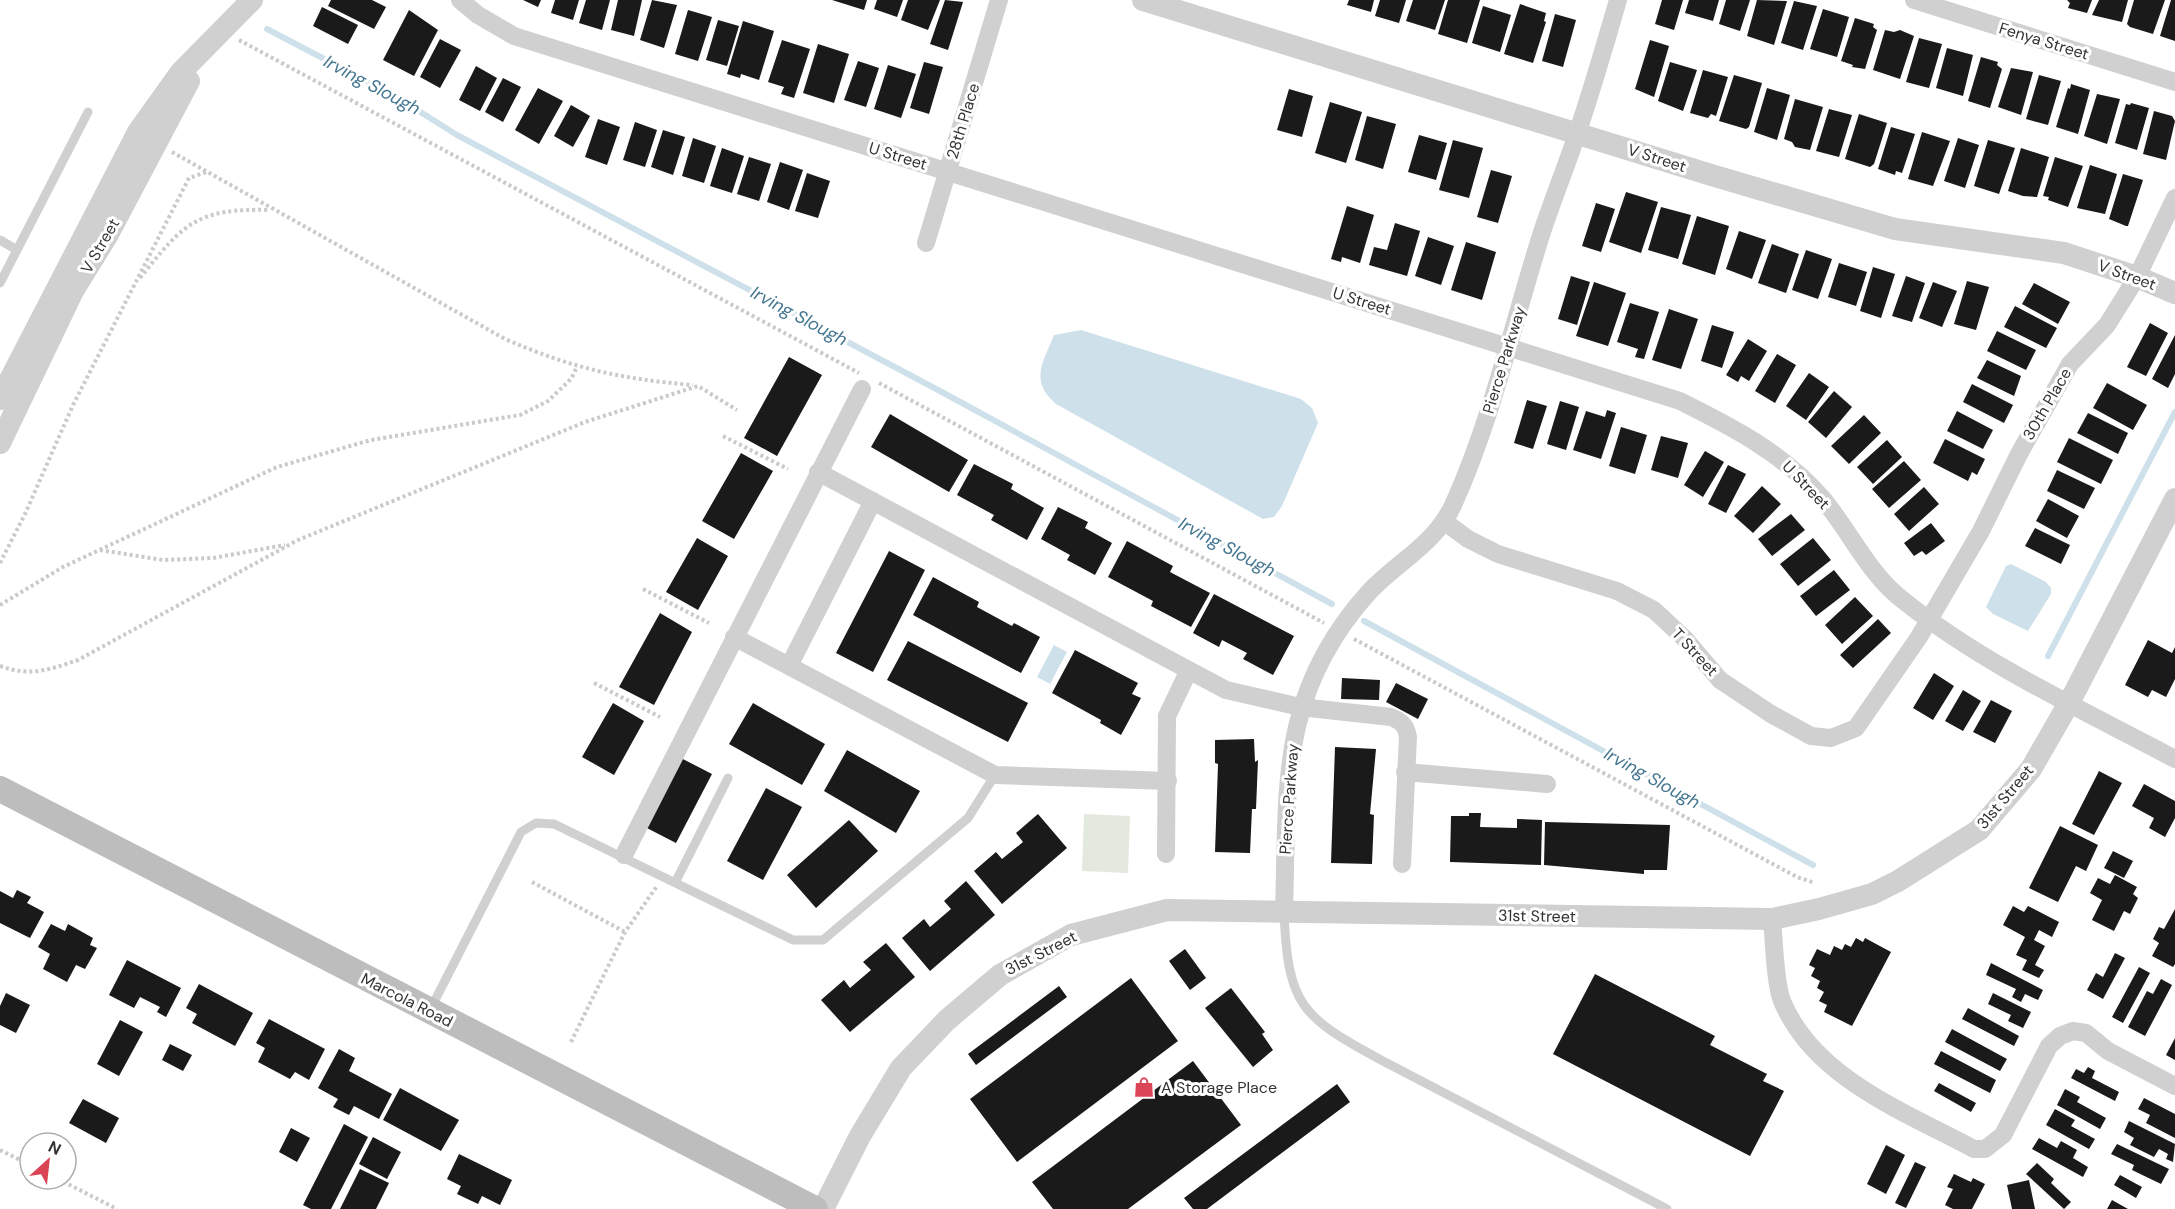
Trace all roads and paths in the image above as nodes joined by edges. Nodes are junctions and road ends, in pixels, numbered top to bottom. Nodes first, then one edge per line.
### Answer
1 (252, 0) edge
2 (460, 0) edge
3 (999, 0) edge
4 (1143, 0) edge
5 (1618, 0) edge
6 (1914, 0) edge
7 (236, 39) dead end
8 (203, 50) junction
9 (2175, 82) edge
10 (88, 112) dead end
11 (1577, 134) junction
12 (155, 142) junction
13 (207, 172) junction
14 (948, 172) junction
15 (2175, 198) edge
16 (272, 210) junction
17 (0, 240) edge
18 (926, 243) dead end
19 (17, 249) junction
20 (2137, 277) junction
21 (0, 283) edge
22 (132, 288) junction
23 (2175, 293) edge
24 (1509, 347) junction
25 (577, 367) junction
26 (866, 381) junction
27 (698, 386) junction
28 (0, 399) edge
29 (737, 410) dead end
30 (723, 436) dead end
31 (0, 443) edge
32 (788, 469) dead end
33 (818, 472) junction
34 (2175, 500) edge
35 (873, 501) junction
36 (1445, 522) junction
37 (292, 544) junction
38 (99, 550) junction
39 (0, 563) edge
40 (644, 589) dead end
41 (0, 605) edge
42 (1930, 619) junction
43 (709, 623) dead end
44 (1338, 630) junction
45 (735, 637) junction
46 (0, 666) edge
47 (789, 666) junction
48 (1189, 670) junction
49 (594, 683) dead end
50 (2069, 703) junction
51 (1300, 707) junction
52 (660, 717) dead end
53 (2175, 759) edge
54 (1405, 772) junction
55 (995, 775) junction
56 (728, 778) dead end
57 (1168, 781) junction
58 (1547, 784) dead end
59 (0, 789) edge
60 (1166, 854) dead end
61 (624, 855) junction
62 (1402, 864) dead end
63 (664, 876) junction
64 (676, 881) junction
65 (532, 882) dead end
66 (1815, 884) dead end
67 (1284, 910) junction
68 (1772, 919) junction
69 (625, 932) junction
70 (429, 1012) junction
71 (571, 1042) dead end
72 (2175, 1086) edge
73 (0, 1150) edge
74 (18, 1159) edge
75 (78, 1189) edge
76 (117, 1209) edge
77 (815, 1209) edge
78 (823, 1209) edge
79 (1667, 1209) edge

1 - 8 street, V Street
2 - 14 street, U Street
3 - 14 street, 28th Place
4 - 11 street, V Street
5 - 11 street, Pierce Parkway
6 - 9 street, Fenya Street
7 - 26 path
8 - 12 street, V Street
8 - 28 street, V Street
10 - 19 lane
11 - 20 street, V Street
11 - 24 street, Pierce Parkway
12 - 13 path
12 - 31 street, V Street
13 - 16 path
13 - 22 path
14 - 18 street, 28th Place
14 - 24 street, U Street
15 - 20 street, 30th Place
16 - 22 path
16 - 25 path
17 - 19 lane
19 - 21 lane
20 - 23 street, V Street
20 - 42 street, 30th Place
22 - 39 path
24 - 36 street, Pierce Parkway
24 - 42 street, U Street
25 - 27 path
25 - 38 path
26 - 33 street
26 - 44 path
27 - 29 path
27 - 37 path
30 - 32 path
33 - 35 street
33 - 45 street
34 - 50 street, 31st Street
35 - 47 street
35 - 48 street
36 - 42 street, T Street
36 - 44 street, Pierce Parkway
37 - 38 path
37 - 46 path
38 - 41 path
40 - 43 path
42 - 50 street, U Street
44 - 51 street, Pierce Parkway
44 - 66 path
45 - 47 street
45 - 61 street
47 - 55 street
48 - 51 street
48 - 57 street
49 - 52 path
50 - 53 street, U Street
50 - 68 street, 31st Street
51 - 54 street
51 - 67 street, Pierce Parkway
54 - 58 street
54 - 62 street
55 - 57 street
55 - 64 lane
56 - 64 lane
57 - 60 street
59 - 70 main road, Marcola Road
61 - 63 lane
61 - 70 lane
63 - 64 lane
63 - 69 path
65 - 69 path
67 - 68 street, 31st Street
67 - 78 street, 31st Street
67 - 79 lane, Pierce Parkway
68 - 72 street
69 - 71 path
70 - 77 main road, Marcola Road
73 - 74 path
75 - 76 path

